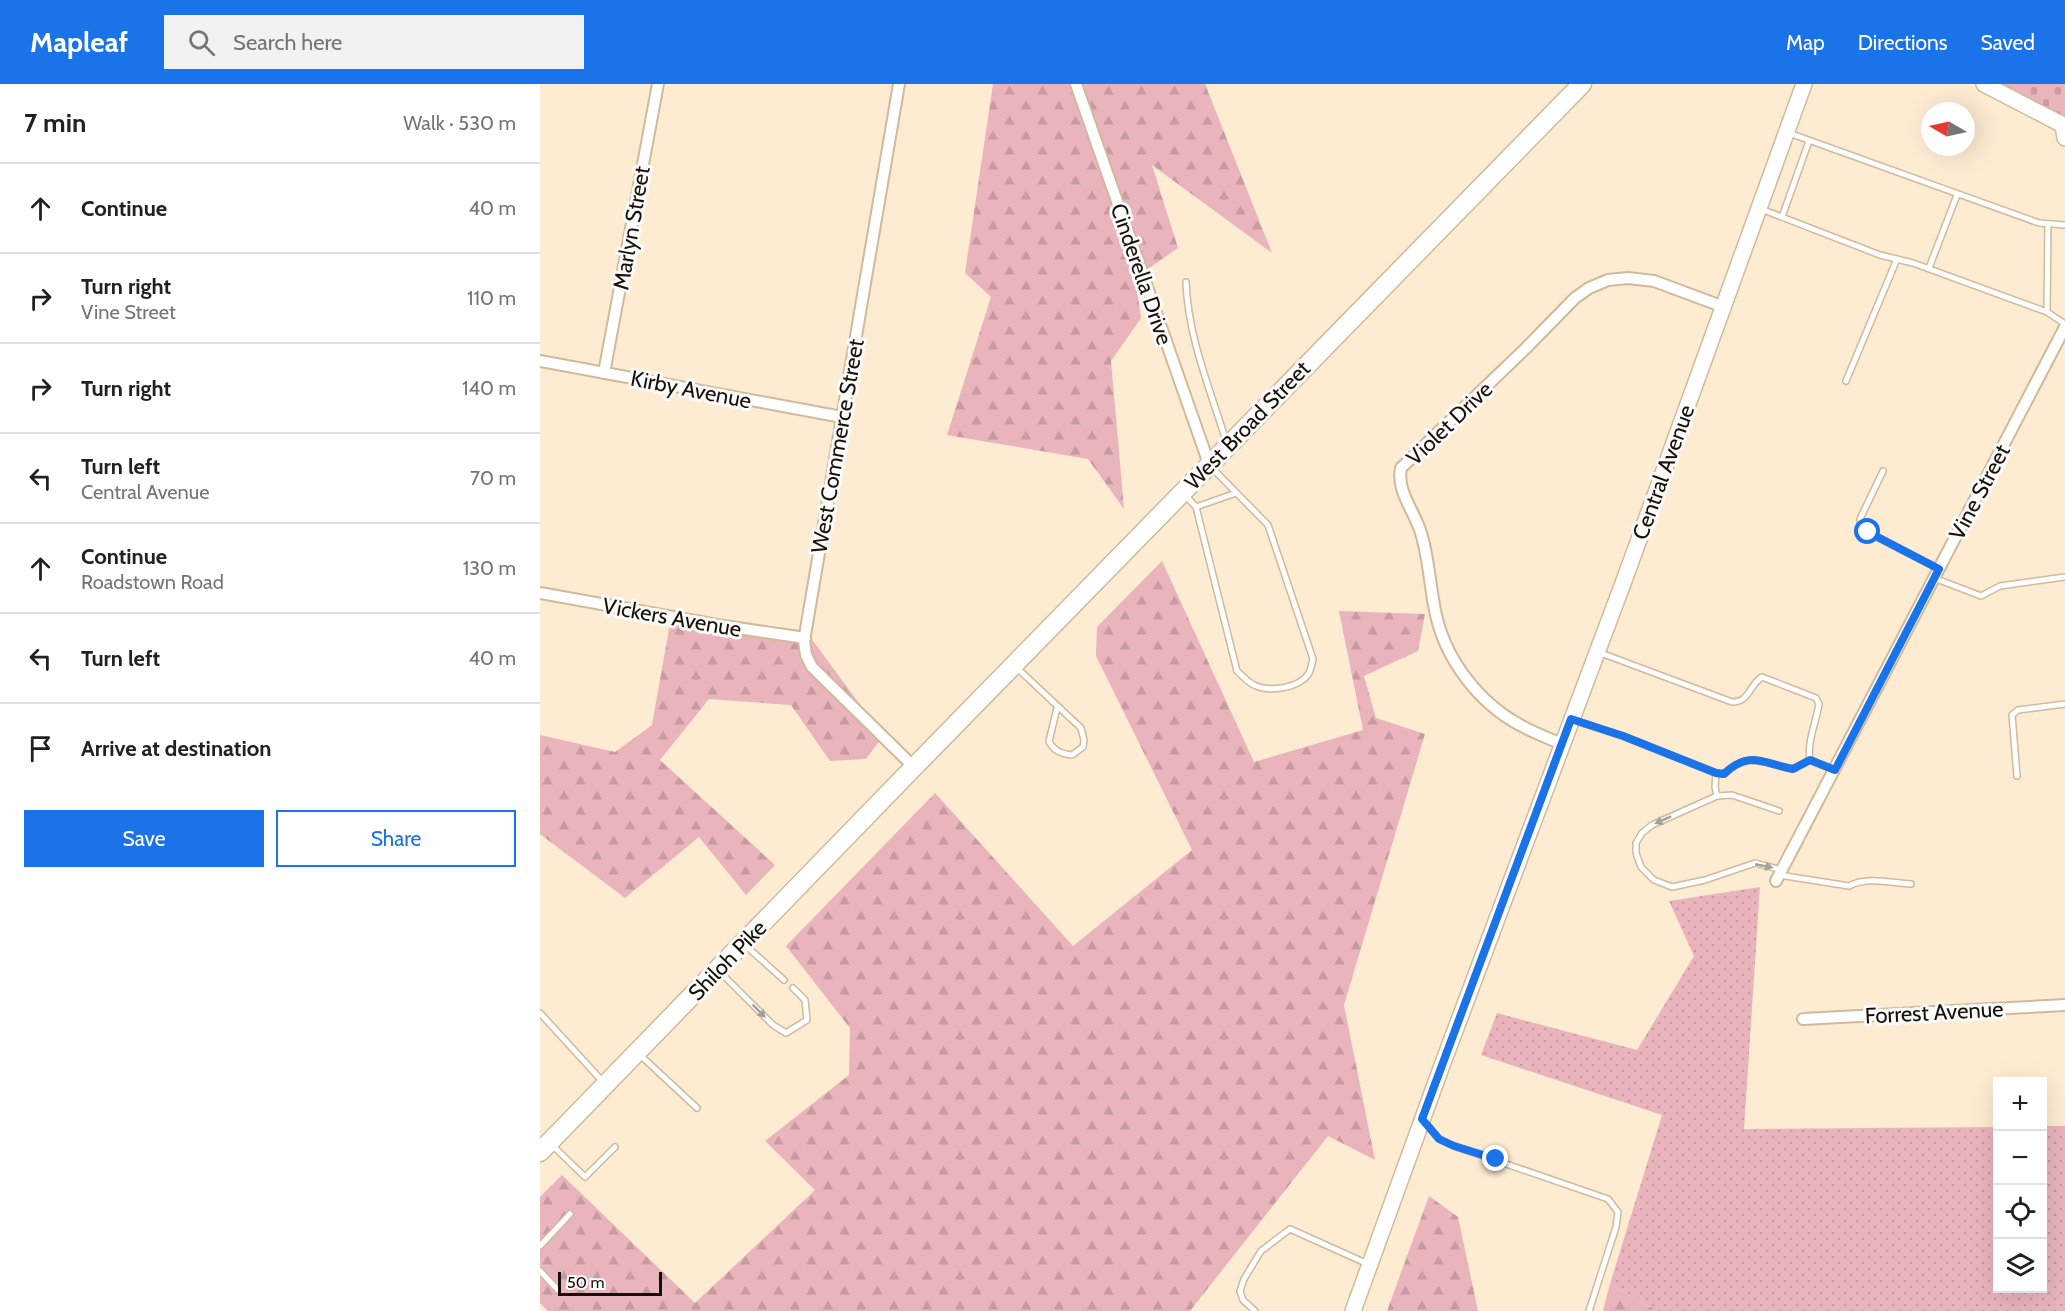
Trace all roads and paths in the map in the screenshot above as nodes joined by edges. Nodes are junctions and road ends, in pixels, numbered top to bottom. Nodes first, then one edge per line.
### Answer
1 (658, 84) edge
2 (899, 84) edge
3 (1076, 84) edge
4 (1582, 84) edge
5 (1804, 84) edge
6 (1984, 84) edge
7 (2064, 130) edge
8 (1787, 132) junction
9 (1809, 141) junction
10 (1958, 195) junction
11 (1760, 208) junction
12 (1782, 217) junction
13 (2048, 224) junction
14 (2065, 225) edge
15 (1897, 259) junction
16 (1929, 268) junction
17 (1186, 282) dead end
18 (1724, 307) junction
19 (2047, 312) junction
20 (2065, 326) edge
21 (540, 361) edge
22 (604, 373) junction
23 (1846, 381) dead end
24 (842, 417) junction
25 (1227, 445) junction
26 (1209, 464) junction
27 (1883, 471) dead end
28 (1182, 492) junction
29 (1236, 493) junction
30 (1196, 507) junction
31 (1936, 573) junction
32 (2065, 577) edge
33 (540, 593) edge
34 (805, 638) junction
35 (1597, 652) junction
36 (1014, 665) junction
37 (2065, 704) edge
38 (1058, 708) junction
39 (1571, 719) junction
40 (1562, 744) junction
41 (1810, 760) junction
42 (914, 767) junction
43 (1835, 770) junction
44 (1716, 773) junction
45 (2017, 776) dead end
46 (1717, 796) junction
47 (1779, 812) dead end
48 (1779, 875) junction
49 (1911, 884) dead end
50 (743, 944) junction
51 (718, 969) junction
52 (784, 980) dead end
53 (793, 988) dead end
54 (2065, 1005) edge
55 (540, 1013) edge
56 (1803, 1019) dead end
57 (637, 1052) junction
58 (605, 1085) junction
59 (697, 1108) dead end
60 (1422, 1119) junction
61 (545, 1147) edge
62 (615, 1147) dead end
63 (570, 1214) dead end
64 (540, 1246) edge
65 (1370, 1265) junction
66 (540, 1271) edge
67 (558, 1290) dead end
68 (1255, 1311) edge
69 (1353, 1311) edge
70 (1588, 1311) edge

1 - 22 street, Marlyn Street
2 - 24 street, West Commerce Street
3 - 26 street, Cinderella Drive
4 - 25 highway, West Broad Street
5 - 8 main road, Central Avenue
6 - 7 main road
8 - 9 lane
8 - 11 main road, Central Avenue
9 - 10 lane
9 - 12 lane
10 - 13 lane
10 - 16 lane
11 - 12 lane
11 - 18 main road, Central Avenue
12 - 15 lane
13 - 14 lane
13 - 19 lane
15 - 16 lane
15 - 23 lane
16 - 19 lane
17 - 25 lane
18 - 35 main road, Central Avenue
18 - 40 street, Violet Drive
19 - 20 lane
20 - 31 street, Vine Street
21 - 22 street, Kirby Avenue
22 - 24 street, Kirby Avenue
24 - 34 street, West Commerce Street
25 - 26 highway, West Broad Street
26 - 28 highway, West Broad Street
26 - 29 lane
27 - 31 lane
28 - 30 lane
28 - 36 highway, West Broad Street
29 - 30 lane
29 - 30 lane
31 - 32 lane
31 - 43 street, Vine Street
33 - 34 street, Vickers Avenue
34 - 42 street, West Commerce Street
35 - 39 main road, Central Avenue
35 - 41 lane
36 - 38 lane
36 - 42 highway, West Broad Street
37 - 45 lane
38 - 38 lane
39 - 40 main road, Central Avenue
39 - 44 lane
40 - 60 main road, Central Avenue
41 - 43 lane
41 - 44 lane
42 - 50 highway, Shiloh Pike
43 - 48 street, Vine Street
44 - 46 lane
46 - 47 lane
46 -> 48 lane
48 - 49 lane
50 - 51 highway, Shiloh Pike
50 - 52 lane
51 -> 53 lane
51 - 57 highway, Shiloh Pike
54 - 56 street, Forrest Avenue
55 - 58 lane
57 - 58 highway, Shiloh Pike
57 - 59 lane
58 - 61 highway, Shiloh Pike
60 - 65 main road, Central Avenue
60 - 70 lane
61 - 62 lane
63 - 64 lane
65 - 68 lane
65 - 69 main road, Central Avenue
66 - 67 lane

